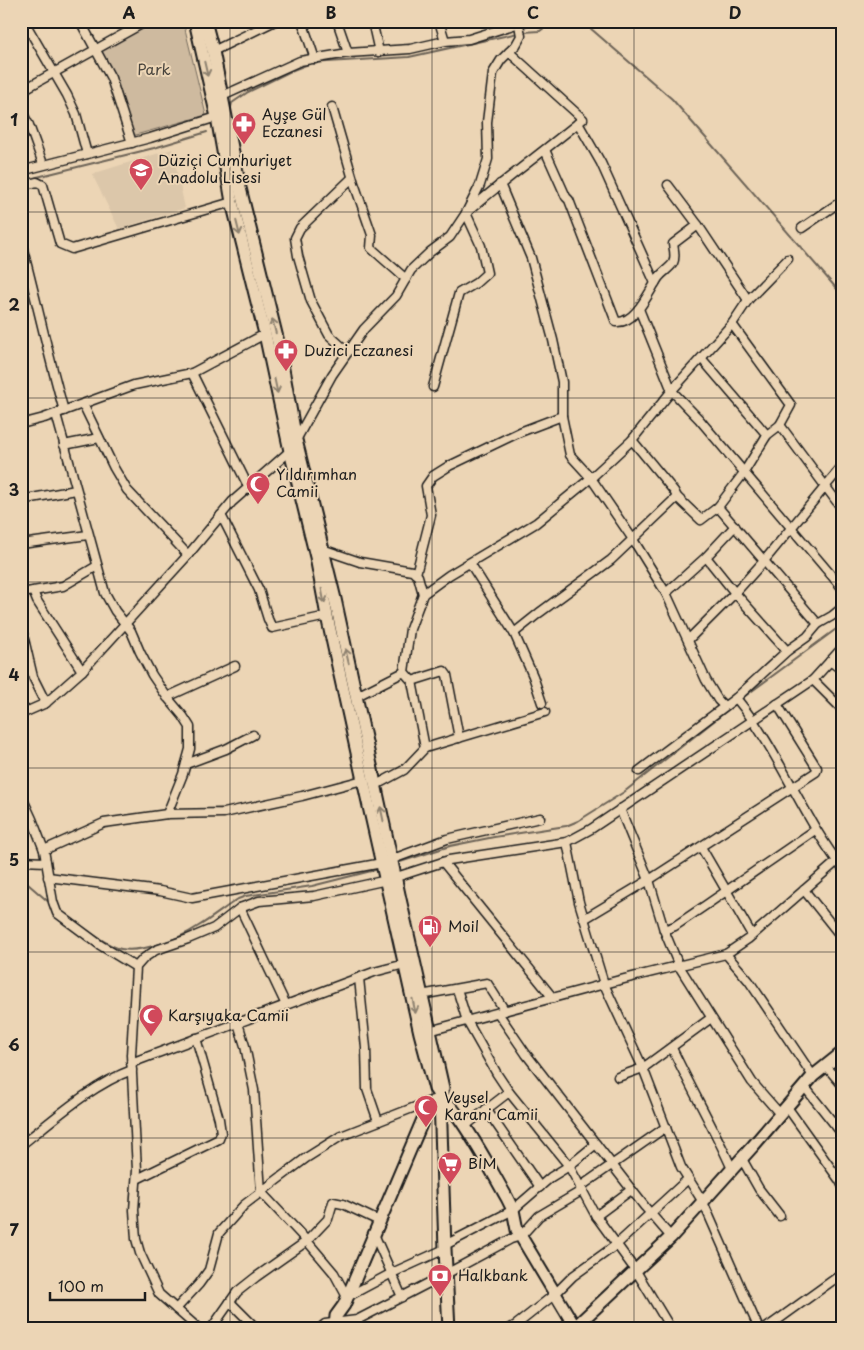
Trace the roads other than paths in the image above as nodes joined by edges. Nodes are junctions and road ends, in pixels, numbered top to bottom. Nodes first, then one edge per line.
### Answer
1 (24, 21) edge
2 (80, 21) edge
3 (147, 21) edge
4 (195, 21) edge
5 (205, 21) edge
6 (275, 21) edge
7 (302, 21) edge
8 (337, 21) edge
9 (372, 21) edge
10 (439, 21) edge
11 (133, 24) edge
12 (521, 28) edge
13 (445, 41) junction
14 (95, 50) junction
15 (213, 51) junction
16 (379, 52) junction
17 (509, 52) junction
18 (348, 53) junction
19 (315, 58) junction
20 (54, 72) junction
21 (21, 91) edge
22 (218, 99) junction
23 (332, 107) dead end
24 (21, 110) edge
25 (217, 117) junction
26 (578, 123) junction
27 (132, 143) junction
28 (545, 150) junction
29 (87, 154) junction
30 (43, 164) junction
31 (21, 171) edge
32 (352, 178) junction
33 (500, 184) junction
34 (668, 185) dead end
35 (21, 186) edge
36 (843, 200) edge
37 (232, 202) junction
38 (466, 212) junction
39 (698, 225) junction
40 (802, 228) dead end
41 (21, 242) edge
42 (788, 260) dead end
43 (406, 279) junction
44 (655, 283) junction
45 (748, 300) junction
46 (639, 309) junction
47 (732, 324) junction
48 (265, 334) junction
49 (348, 352) junction
50 (702, 358) junction
51 (192, 373) junction
52 (433, 387) dead end
53 (672, 391) junction
54 (83, 404) junction
55 (64, 411) junction
56 (56, 414) junction
57 (562, 416) junction
58 (21, 424) edge
59 (780, 425) junction
60 (767, 436) junction
61 (99, 438) junction
62 (296, 440) junction
63 (632, 440) junction
64 (64, 445) junction
65 (290, 451) junction
66 (843, 465) edge
67 (743, 474) junction
68 (591, 478) junction
69 (825, 486) junction
70 (249, 488) junction
71 (76, 490) junction
72 (676, 497) junction
73 (21, 500) edge
74 (718, 507) junction
75 (843, 510) edge
76 (222, 515) junction
77 (735, 526) junction
78 (791, 527) junction
79 (88, 535) junction
80 (632, 538) junction
81 (21, 544) edge
82 (322, 549) junction
83 (188, 555) junction
84 (706, 557) junction
85 (764, 561) junction
86 (470, 563) junction
87 (97, 566) junction
88 (416, 574) junction
89 (843, 590) edge
90 (33, 591) junction
91 (21, 592) edge
92 (666, 593) junction
93 (735, 593) junction
94 (424, 594) junction
95 (843, 607) edge
96 (327, 616) junction
97 (124, 624) junction
98 (818, 624) junction
99 (21, 626) edge
100 (514, 634) junction
101 (688, 640) junction
102 (843, 647) edge
103 (787, 651) junction
104 (830, 661) junction
105 (235, 666) dead end
106 (82, 671) junction
107 (843, 671) edge
108 (404, 672) junction
109 (813, 680) junction
110 (412, 682) junction
111 (356, 696) junction
112 (167, 697) junction
113 (738, 701) junction
114 (46, 702) junction
115 (542, 703) dead end
116 (777, 704) junction
117 (724, 706) junction
118 (843, 710) edge
119 (544, 712) dead end
120 (21, 714) edge
121 (754, 720) junction
122 (253, 735) dead end
123 (459, 738) junction
124 (425, 748) junction
125 (186, 764) junction
126 (639, 771) dead end
127 (363, 780) junction
128 (376, 785) junction
129 (792, 788) junction
130 (21, 796) edge
131 (620, 810) junction
132 (167, 814) junction
133 (540, 818) dead end
134 (815, 830) junction
135 (567, 842) junction
136 (701, 847) junction
137 (44, 850) junction
138 (840, 859) edge
139 (21, 861) edge
140 (46, 862) junction
141 (443, 862) junction
142 (389, 869) junction
143 (843, 869) edge
144 (48, 877) junction
145 (650, 880) junction
146 (804, 890) junction
147 (725, 891) junction
148 (240, 908) junction
149 (584, 919) junction
150 (664, 930) junction
151 (752, 935) junction
152 (843, 939) edge
153 (726, 954) junction
154 (405, 964) junction
155 (679, 966) junction
156 (136, 967) junction
157 (358, 978) junction
158 (604, 984) junction
159 (457, 989) junction
160 (421, 995) junction
161 (553, 998) junction
162 (286, 1005) junction
163 (502, 1012) junction
164 (711, 1018) junction
165 (467, 1021) junction
166 (238, 1023) junction
167 (424, 1032) junction
168 (196, 1038) junction
169 (672, 1048) junction
170 (843, 1052) edge
171 (132, 1066) junction
172 (826, 1066) junction
173 (643, 1068) junction
174 (813, 1076) junction
175 (618, 1077) dead end
176 (804, 1086) junction
177 (843, 1086) edge
178 (509, 1092) junction
179 (440, 1097) junction
180 (486, 1109) junction
181 (784, 1111) junction
182 (378, 1121) junction
183 (465, 1126) junction
184 (666, 1127) junction
185 (843, 1136) edge
186 (596, 1144) junction
187 (21, 1145) edge
188 (742, 1159) junction
189 (612, 1165) junction
190 (569, 1166) junction
191 (732, 1169) junction
192 (137, 1178) junction
193 (688, 1179) junction
194 (540, 1187) junction
195 (843, 1187) edge
196 (581, 1189) junction
197 (631, 1190) junction
198 (261, 1192) junction
199 (703, 1202) junction
200 (513, 1210) junction
201 (650, 1214) junction
202 (596, 1216) junction
203 (780, 1216) dead end
204 (379, 1221) junction
205 (374, 1234) junction
206 (521, 1236) junction
207 (671, 1237) junction
208 (307, 1241) junction
209 (616, 1245) junction
210 (445, 1247) junction
211 (636, 1271) junction
212 (392, 1273) junction
213 (843, 1273) edge
214 (446, 1274) junction
215 (555, 1294) junction
216 (347, 1297) junction
217 (402, 1297) junction
218 (230, 1302) junction
219 (176, 1309) junction
220 (357, 1320) junction
221 (335, 1326) edge
222 (196, 1328) edge
223 (448, 1328) edge
224 (574, 1328) edge
225 (211, 1329) edge
226 (257, 1329) edge
227 (319, 1329) edge
228 (360, 1329) edge
229 (509, 1329) edge
230 (671, 1329) edge
231 (759, 1329) edge
232 (765, 1329) edge

1 - 20 street
2 - 14 street
3 - 11 street
4 -> 22 main road
5 - 15 main road
6 - 15 street
7 - 19 street
8 - 18 street
9 - 16 street
10 - 13 street
11 - 14 street
12 - 13 street
12 - 17 street
13 - 16 street
14 - 20 street
14 - 27 street
15 - 22 main road
16 - 18 street
17 - 26 street
17 - 38 street
18 - 19 street
19 - 22 street
20 - 21 street
20 - 29 street
22 - 25 main road
62 -> 22 main road
23 - 32 street
24 - 30 street
25 - 27 street
25 - 37 main road
26 - 28 street
26 - 44 street
27 - 29 street
28 - 33 street
28 - 46 street
29 - 30 street
30 - 31 street
32 - 43 street
32 - 49 street
33 - 38 street
33 - 57 street
34 - 39 street
35 - 37 street
36 - 40 street
37 -> 48 main road
38 - 43 street
38 - 52 street
39 - 44 street
39 - 45 street
41 - 55 street
42 - 45 street
43 - 49 street
44 - 46 street
45 - 47 street
46 - 53 street
47 - 50 street
47 - 59 street
48 - 51 street
48 -> 65 main road
49 - 62 street
50 - 53 street
50 - 60 street
51 - 54 street
51 - 70 street
53 - 63 street
53 - 67 street
54 - 55 street
54 - 61 street
55 - 56 street
56 - 58 street
56 - 64 street
57 - 68 street
57 - 88 street
59 - 60 street
59 - 69 street
60 - 67 street
61 - 64 street
61 - 83 street
62 - 65 street
62 - 82 main road
63 - 68 street
63 - 72 street
64 - 71 street
65 - 70 street
65 -> 96 main road
66 - 69 street
67 - 74 street
67 - 78 street
68 - 80 street
68 - 86 street
69 - 75 street
69 - 78 street
70 - 76 street
71 - 73 street
71 - 79 street
72 - 74 street
72 - 80 street
74 - 77 street
76 - 83 street
76 - 96 street
77 - 84 street
77 - 85 street
78 - 85 street
78 - 89 street
79 - 81 street
79 - 87 street
80 - 92 street
80 - 100 street
82 - 88 street
111 -> 82 main road
83 - 97 street
84 - 92 street
84 - 93 street
85 - 93 street
85 - 98 street
86 - 94 street
86 - 100 street
87 - 90 street
87 - 97 street
88 - 94 street
90 - 91 street
90 - 106 street
92 - 101 street
93 - 101 street
93 - 103 street
94 - 108 street
95 - 98 street
96 - 127 main road
97 - 106 street
97 - 112 street
98 - 103 street
99 - 114 street
100 - 115 street
101 - 117 street
102 - 104 street
103 - 113 street
104 - 107 street
104 - 109 street
105 - 112 street
106 - 114 street
108 - 110 street
108 - 111 street
109 - 116 street
109 - 118 street
110 - 123 street
110 - 124 street
111 - 128 main road
112 - 125 street
113 - 117 street
113 - 121 street
114 - 120 street
116 - 121 street
116 - 129 street
117 - 126 street
119 - 123 street
121 - 129 street
121 - 131 street
122 - 125 street
123 - 124 street
124 - 128 street
125 - 132 street
127 - 132 street
127 - 142 main road
142 -> 128 main road
129 - 134 street
129 - 136 street
130 - 137 street
131 - 135 street
131 - 145 street
132 - 137 street
133 - 142 street
134 - 138 street
134 - 147 street
135 - 141 street
135 - 149 street
136 - 145 street
136 - 147 street
137 - 140 street
138 - 143 street
138 - 146 street
139 - 140 street
140 - 144 street
141 - 142 street
141 - 161 street
142 - 144 street
142 - 148 street
142 - 154 main road
142 - 160 main road
144 - 156 street
145 - 149 street
145 - 150 street
146 - 151 street
146 - 152 street
147 - 150 street
147 - 151 street
148 - 156 street
148 - 162 street
149 - 158 street
150 - 155 street
151 - 153 street
153 - 155 street
153 - 174 street
154 - 157 street
154 -> 167 main road
155 - 158 street
155 - 164 street
156 - 171 street
157 - 162 street
157 - 182 street
158 - 161 street
158 - 173 street
159 - 160 street
159 - 163 street
159 - 165 street
160 - 167 main road
161 - 163 street
162 - 166 street
163 - 165 street
163 - 186 street
164 - 169 street
164 - 181 street
165 - 167 street
165 - 178 street
166 - 168 street
166 - 198 street
167 - 179 main road
168 - 171 street
168 - 192 street
169 - 173 street
169 - 191 street
170 - 172 main road
171 - 187 street
171 - 192 street
172 - 174 main road
172 - 177 street
173 - 175 street
173 - 184 street
174 - 176 main road
176 - 181 main road
176 - 185 street
178 - 180 street
178 - 190 street
179 - 182 street
179 - 183 main road
179 - 204 main road
179 - 210 main road
180 - 183 street
180 - 194 street
181 - 188 main road
181 - 195 street
182 - 198 street
183 - 200 main road
184 - 189 street
184 - 193 street
186 - 189 street
186 - 190 street
188 - 191 main road
188 - 203 street
189 - 196 street
189 - 197 street
190 - 194 street
190 - 196 street
191 - 199 main road
192 - 219 street
193 - 199 street
193 - 201 street
194 - 200 street
196 - 202 street
196 - 206 street
197 - 201 street
197 - 202 street
198 - 208 street
198 - 219 street
199 - 207 main road
199 - 231 street
200 - 206 main road
200 - 210 street
201 - 207 street
201 - 209 street
202 - 209 street
204 - 205 main road
204 - 208 street
205 - 212 street
205 - 216 main road
206 - 214 street
206 - 215 main road
207 - 211 main road
208 - 216 street
208 - 218 street
209 - 211 street
209 - 215 street
210 - 212 street
210 - 214 main road
211 - 224 main road
211 - 230 street
212 - 216 street
212 - 217 street
213 - 232 street
214 - 217 street
214 - 223 main road
215 - 224 main road
215 - 229 street
216 - 221 main road
217 - 220 street
218 - 225 street
218 - 226 street
219 - 222 street
220 - 221 street
220 - 228 street
221 - 227 street

